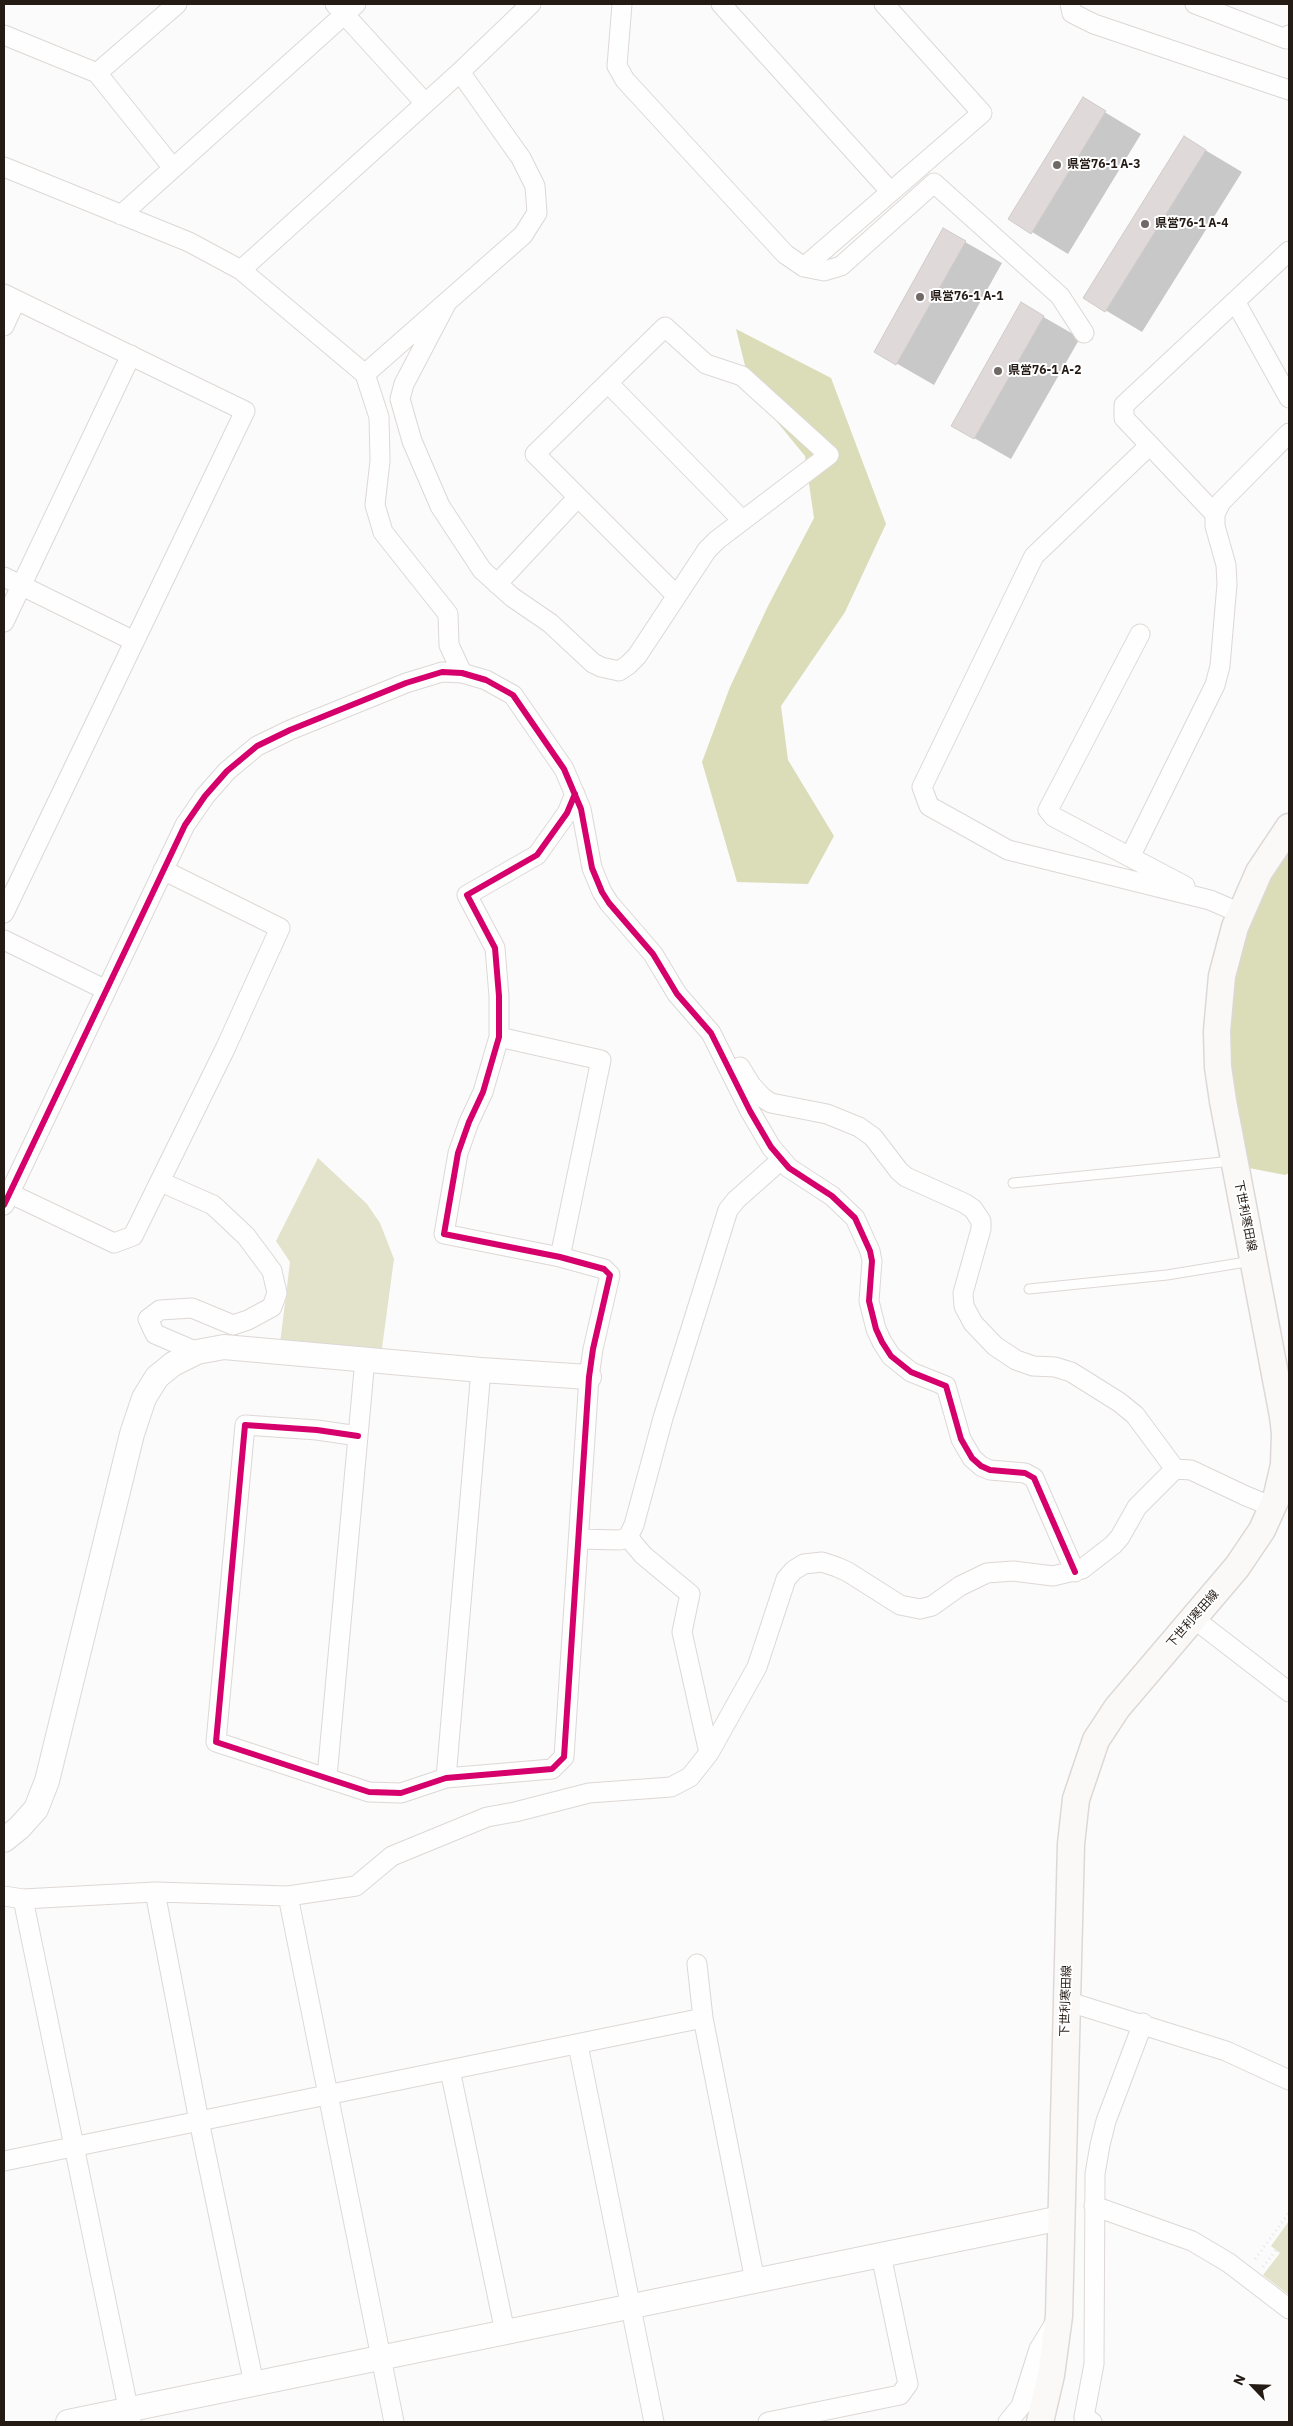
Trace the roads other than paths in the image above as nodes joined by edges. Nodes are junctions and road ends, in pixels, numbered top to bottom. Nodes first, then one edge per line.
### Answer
1 (177, 4) edge
2 (531, 4) edge
3 (622, 4) edge
4 (721, 4) edge
5 (884, 4) edge
6 (1070, 4) edge
7 (1196, 4) edge
8 (345, 7) edge
9 (4, 35) edge
10 (1289, 35) edge
11 (460, 72) junction
12 (97, 73) junction
13 (1289, 90) edge
14 (425, 103) junction
15 (4, 167) edge
16 (173, 168) junction
17 (890, 191) junction
18 (121, 215) junction
19 (1289, 250) edge
20 (804, 267) junction
21 (241, 270) junction
22 (10, 297) edge
23 (1235, 301) junction
24 (447, 302) junction
25 (4, 326) edge
26 (1084, 333) dead end
27 (131, 356) junction
28 (365, 374) junction
29 (608, 383) junction
30 (1289, 398) edge
31 (1289, 433) edge
32 (1150, 446) junction
33 (578, 497) junction
34 (1215, 514) junction
35 (742, 520) junction
36 (4, 577) edge
37 (497, 584) junction
38 (21, 586) junction
39 (676, 596) junction
40 (4, 622) edge
41 (1140, 634) dead end
42 (134, 641) junction
43 (462, 673) junction
44 (575, 794) junction
45 (1289, 827) edge
46 (1130, 857) junction
47 (163, 870) junction
48 (1210, 900) junction
49 (4, 913) edge
50 (1240, 913) junction
51 (4, 940) edge
52 (106, 990) junction
53 (704, 1022) junction
54 (499, 1037) junction
55 (781, 1160) junction
56 (1234, 1161) junction
57 (161, 1182) junction
58 (1013, 1183) dead end
59 (7, 1199) edge
60 (560, 1257) junction
61 (1253, 1261) junction
62 (1029, 1289) dead end
63 (197, 1352) junction
64 (365, 1359) junction
65 (481, 1370) junction
66 (589, 1377) junction
67 (358, 1436) junction
68 (1287, 1452) edge
69 (1175, 1470) junction
70 (1273, 1506) junction
71 (628, 1537) junction
72 (578, 1539) junction
73 (1075, 1572) junction
74 (1193, 1618) junction
75 (1289, 1692) edge
76 (709, 1753) junction
77 (326, 1777) junction
78 (446, 1778) junction
79 (4, 1840) edge
80 (155, 1892) junction
81 (4, 1896) edge
82 (288, 1896) junction
83 (23, 1900) junction
84 (697, 1964) dead end
85 (1066, 2001) junction
86 (703, 2018) junction
87 (1142, 2023) junction
88 (578, 2045) junction
89 (450, 2070) junction
90 (1289, 2080) edge
91 (328, 2095) junction
92 (199, 2121) junction
93 (74, 2147) junction
94 (4, 2161) edge
95 (1094, 2206) junction
96 (1061, 2218) junction
97 (881, 2255) junction
98 (755, 2280) junction
99 (631, 2306) junction
100 (1289, 2309) edge
101 (1059, 2316) junction
102 (505, 2332) junction
103 (381, 2358) junction
104 (254, 2384) junction
105 (130, 2416) edge
106 (68, 2422) edge
107 (394, 2422) edge
108 (654, 2422) edge
109 (768, 2422) edge
110 (1008, 2422) edge
111 (1040, 2422) edge
112 (1092, 2422) edge

1 - 12 street
2 - 11 street
3 - 20 street
4 - 17 street
5 - 17 street
6 - 13 street
7 - 10 street
8 - 14 street
8 - 16 street
9 - 12 street
11 - 14 street
11 - 24 street
12 - 16 street
14 - 21 street
15 - 18 street
16 - 18 street
17 - 20 street
18 - 21 street
19 - 23 street
20 - 26 street
21 - 28 street
22 - 25 street
22 - 27 street
23 - 30 street
23 - 32 street
24 - 28 street
24 - 37 street
27 - 38 street
27 - 42 street
28 - 43 street
29 - 33 street
29 - 35 street
29 - 35 street
31 - 34 street
32 - 34 street
32 - 48 street
33 - 37 street
33 - 39 street
34 - 46 street
35 - 39 street
36 - 38 street
37 - 39 street
38 - 40 street
38 - 42 street
41 - 46 street
42 - 49 street
43 - 44 street
43 - 47 street
44 - 53 street
44 - 54 street
45 - 50 main road, 下世利寒田線
46 - 48 street
47 - 52 street
47 - 57 street
48 - 50 street
50 - 56 main road, 下世利寒田線
51 - 52 street
52 - 59 street
53 - 55 street
53 - 69 street
54 - 60 street
54 - 60 street
55 - 71 street
55 - 73 street
56 - 58 lane
56 - 61 main road, 下世利寒田線
57 - 59 street
57 - 63 street
60 - 66 street
61 - 62 lane
61 - 68 main road, 下世利寒田線
63 - 64 street
63 - 79 street
64 - 65 street
64 - 67 street
65 - 66 street
65 - 78 street
66 - 72 street
67 - 77 street
67 - 77 street
68 - 70 main road, 下世利寒田線
69 - 70 street
69 - 73 street
70 - 74 main road, 下世利寒田線
71 - 72 street
71 - 76 street
72 - 78 street
73 - 76 street
74 - 75 street
74 - 85 main road, 下世利寒田線
76 - 82 street
77 - 78 street
80 - 82 street
80 - 83 street
80 - 92 street
81 - 83 street
82 - 91 street
83 - 93 street
84 - 86 street
85 - 87 street
85 - 96 main road, 下世利寒田線
86 - 88 street
86 - 98 street
87 - 90 street
87 - 95 street
88 - 89 street
88 - 99 street
89 - 91 street
89 - 102 street
91 - 92 street
91 - 103 street
92 - 93 street
92 - 104 street
93 - 94 street
93 - 105 street
95 - 100 street
95 - 112 street
96 - 97 street
96 - 101 main road, 下世利寒田線
97 - 98 street
97 - 109 street
98 - 99 street
99 - 102 street
99 - 108 street
101 - 110 street
101 - 111 main road, 下世利寒田線
102 - 103 street
103 - 104 street
103 - 107 street
104 - 105 street
105 - 106 street

